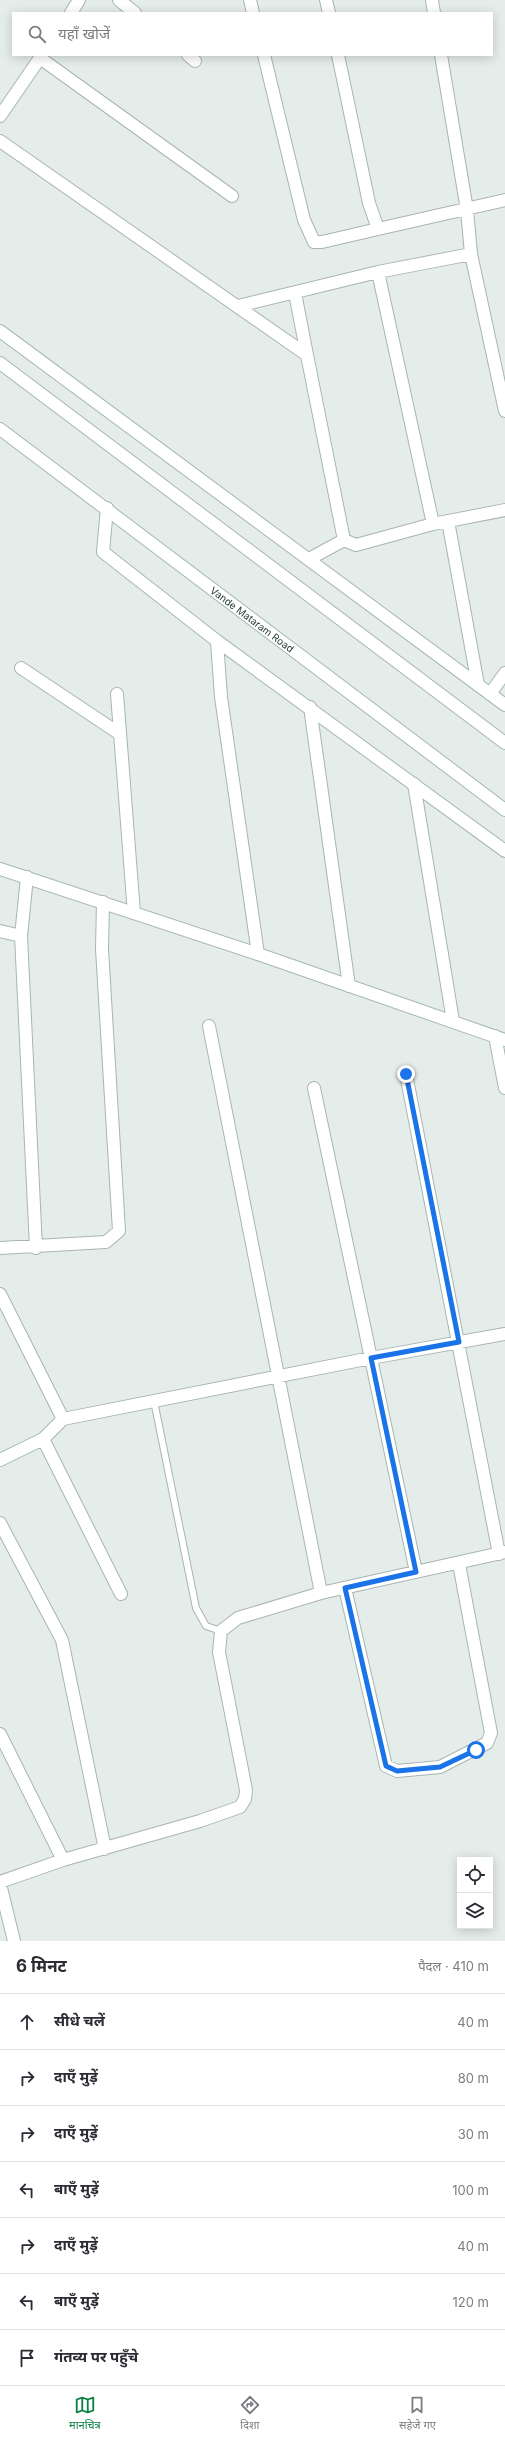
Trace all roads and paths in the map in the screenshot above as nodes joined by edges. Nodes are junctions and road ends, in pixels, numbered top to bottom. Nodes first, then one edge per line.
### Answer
1 (79, 0) edge
2 (119, 0) edge
3 (250, 0) edge
4 (326, 0) edge
5 (432, 0) edge
6 (71, 12) edge
7 (134, 12) edge
8 (253, 12) edge
9 (329, 12) edge
10 (434, 12) edge
11 (264, 56) edge
12 (338, 56) edge
13 (441, 56) edge
14 (41, 57) edge
15 (0, 116) edge
16 (0, 141) edge
17 (232, 196) dead end
18 (505, 200) edge
19 (467, 210) junction
20 (378, 229) junction
21 (471, 254) junction
22 (378, 272) junction
23 (296, 293) junction
24 (238, 306) junction
25 (0, 330) edge
26 (307, 355) junction
27 (0, 363) edge
28 (505, 411) edge
29 (0, 429) edge
30 (107, 508) junction
31 (505, 510) edge
32 (448, 521) junction
33 (433, 524) junction
34 (344, 540) junction
35 (309, 559) junction
36 (218, 641) junction
37 (21, 668) dead end
38 (505, 673) edge
39 (478, 685) junction
40 (117, 694) dead end
41 (490, 694) junction
42 (505, 705) edge
43 (310, 707) junction
44 (120, 734) junction
45 (505, 743) edge
46 (414, 784) junction
47 (505, 810) edge
48 (505, 851) edge
49 (0, 869) edge
50 (27, 877) junction
51 (103, 902) junction
52 (134, 912) junction
53 (0, 931) edge
54 (21, 936) junction
55 (258, 954) junction
56 (349, 986) junction
57 (453, 1021) junction
58 (209, 1026) dead end
59 (500, 1038) edge
60 (406, 1074) dead end
61 (314, 1088) dead end
62 (505, 1088) edge
63 (0, 1248) edge
64 (36, 1248) junction
65 (0, 1294) edge
66 (505, 1334) edge
67 (459, 1342) junction
68 (371, 1358) junction
69 (278, 1377) junction
70 (154, 1401) junction
71 (63, 1419) junction
72 (43, 1439) junction
73 (0, 1460) edge
74 (0, 1523) edge
75 (502, 1553) edge
76 (459, 1564) junction
77 (416, 1572) junction
78 (345, 1588) junction
79 (321, 1593) junction
80 (121, 1594) dead end
81 (221, 1631) junction
82 (0, 1734) edge
83 (105, 1849) junction
84 (62, 1860) junction
85 (0, 1883) edge
86 (14, 1941) edge

1 - 6 street
2 - 7 street
3 - 8 street
4 - 9 street
5 - 10 street
11 - 20 street
12 - 20 street
13 - 19 street
14 - 15 street
14 - 17 street
16 - 24 street
18 - 19 street
19 - 20 street
19 - 21 street
21 - 22 street
21 - 28 street
22 - 23 street
22 - 33 street
23 - 24 street
23 - 26 street
24 - 26 street
25 - 35 street
26 - 34 street
27 - 45 street
29 - 30 street, Vande Mataram Road
30 - 36 street
30 - 47 street, Vande Mataram Road
31 - 32 street
32 - 33 street
32 - 39 street
33 - 34 street
34 - 35 street
35 - 39 street
36 - 43 street
36 - 55 street
37 - 44 street
38 - 41 street
39 - 41 street
40 - 44 street
41 - 42 street
43 - 46 street
43 - 56 street
44 - 52 street
46 - 48 street
46 - 57 street
49 - 50 street
50 - 51 street
50 - 54 street
51 - 52 street
51 - 64 street
52 - 55 street
53 - 54 street
54 - 64 street
55 - 56 street
56 - 57 street
57 - 59 street
58 - 69 street
59 - 62 street
60 - 67 street
61 - 68 street
63 - 64 street
65 - 71 street
66 - 67 street
67 - 68 street
67 - 75 street
68 - 69 street
68 - 77 street
69 - 70 street
69 - 79 street
70 - 71 street
70 - 81 lane
71 - 72 street
72 - 73 street
72 - 80 street
74 - 83 street
75 - 76 street
76 - 77 street
76 - 78 street
77 - 78 street
78 - 79 street
79 - 81 street
81 - 83 street
82 - 84 street
83 - 84 street
84 - 85 street
85 - 86 street

